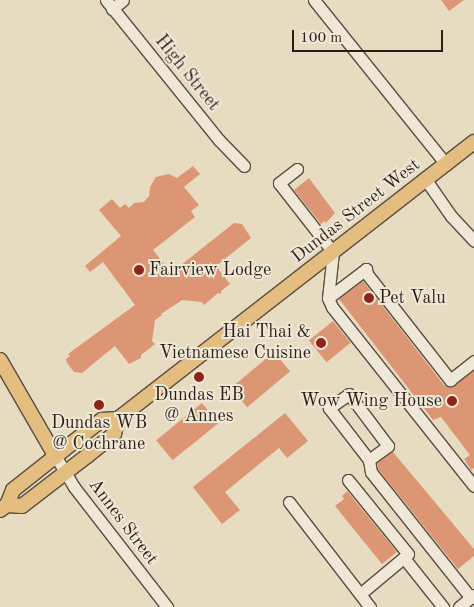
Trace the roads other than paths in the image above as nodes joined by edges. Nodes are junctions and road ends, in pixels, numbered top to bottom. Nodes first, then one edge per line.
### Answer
1 (123, 0) edge
2 (314, 0) edge
3 (109, 4) edge
4 (474, 142) edge
5 (446, 164) junction
6 (244, 166) dead end
7 (296, 169) dead end
8 (426, 180) junction
9 (474, 241) edge
10 (333, 252) junction
11 (328, 298) junction
12 (0, 360) edge
13 (474, 361) edge
14 (118, 419) junction
15 (56, 456) junction
16 (370, 460) junction
17 (65, 472) junction
18 (348, 480) dead end
19 (474, 486) edge
20 (289, 502) dead end
21 (3, 508) edge
22 (404, 558) junction
23 (360, 594) junction
24 (472, 596) edge
25 (167, 607) edge
26 (370, 607) edge
27 (443, 607) edge
28 (459, 607) edge

1 - 3 street
2 - 5 street
3 - 6 street, High Street
4 - 5 main road, Dundas Street West
5 - 8 main road, Dundas Street West
7 - 10 street
8 - 9 street
8 - 10 main road, Dundas Street West
10 - 11 street
10 - 14 main road, Dundas Street West
11 - 13 street
11 - 19 street
12 - 15 main road
14 - 15 main road, Dundas Street West
14 - 17 main road, Dundas Street West
15 - 17 street, Annes Street
15 - 21 main road, Dundas Street West
16 - 16 street
16 - 24 street
17 - 21 main road, Dundas Street West
17 - 25 street, Annes Street
18 - 22 street
20 - 23 street
22 - 23 street
22 - 27 street
23 - 26 street
24 - 28 street

